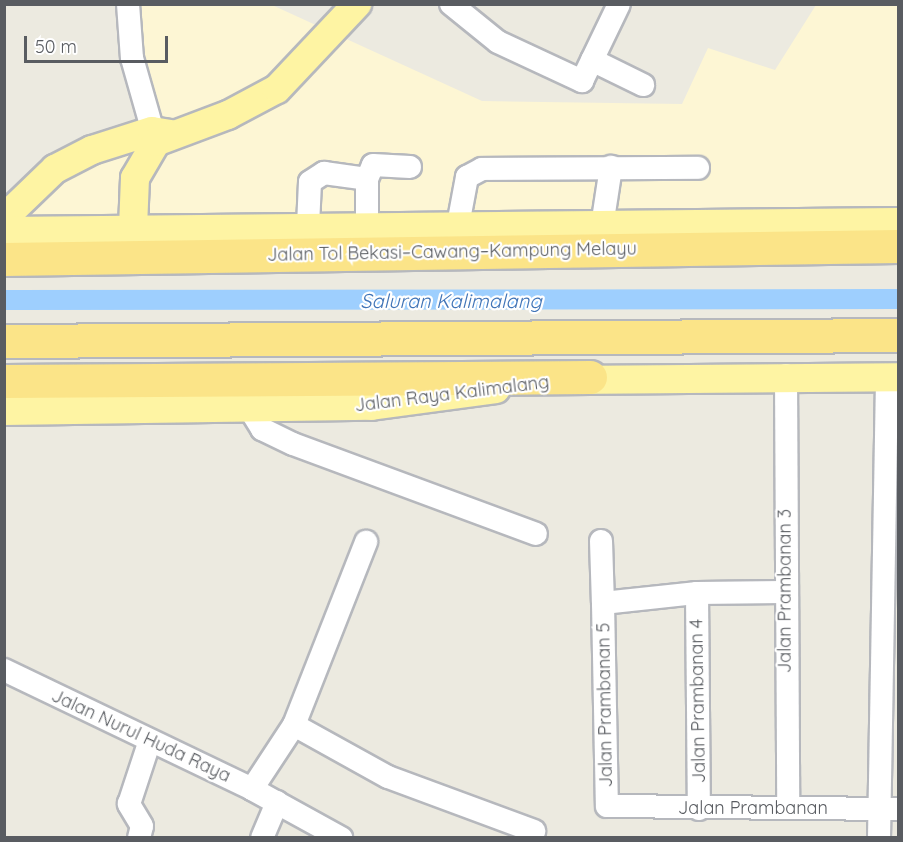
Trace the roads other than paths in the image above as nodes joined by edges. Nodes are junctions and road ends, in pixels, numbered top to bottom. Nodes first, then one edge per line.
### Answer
1 (128, 4) edge
2 (357, 4) edge
3 (451, 4) edge
4 (619, 4) edge
5 (592, 60) junction
6 (643, 85) dead end
7 (159, 136) junction
8 (410, 167) dead end
9 (611, 167) junction
10 (698, 168) dead end
11 (367, 179) junction
12 (4, 218) edge
13 (898, 222) edge
14 (458, 225) junction
15 (308, 226) junction
16 (367, 226) junction
17 (603, 226) junction
18 (133, 228) junction
19 (4, 231) edge
20 (898, 246) edge
21 (4, 259) edge
22 (898, 335) edge
23 (4, 341) edge
24 (786, 375) junction
25 (590, 377) junction
26 (893, 377) edge
27 (4, 381) edge
28 (249, 408) junction
29 (4, 411) edge
30 (536, 534) dead end
31 (601, 541) dead end
32 (366, 542) dead end
33 (783, 592) junction
34 (697, 593) junction
35 (603, 603) junction
36 (4, 670) edge
37 (294, 725) junction
38 (150, 740) junction
39 (252, 789) junction
40 (276, 802) junction
41 (607, 806) joint
42 (788, 807) junction
43 (889, 808) edge
44 (699, 809) junction
45 (534, 831) dead end
46 (139, 837) edge
47 (262, 837) edge
48 (341, 837) edge
49 (879, 837) edge

1 - 7 street
2 - 7 main road
3 - 5 street
4 - 5 street
5 - 6 street
7 - 12 main road
7 - 18 main road
8 - 11 street
9 - 10 street
9 - 14 street
9 - 17 street
11 - 15 street
11 - 16 street
13 - 17 main road
14 - 16 main road
14 - 17 main road
15 - 16 main road
15 - 18 main road
18 - 19 main road
20 - 21 highway, Jalan Tol Bekasi–Cawang–Kampung Melayu
22 - 23 highway
24 - 25 main road, Jalan Raya Kalimalang
24 - 26 main road, Jalan Raya Kalimalang
24 - 33 street, Jalan Prambanan 3
25 - 27 highway
25 - 28 main road, Jalan Raya Kalimalang
26 - 43 street
28 - 29 main road, Jalan Raya Kalimalang
28 - 30 street
31 - 35 street, Jalan Prambanan 5
32 - 37 street
33 - 34 street
33 - 42 street, Jalan Prambanan 3
34 - 35 street
34 - 44 street, Jalan Prambanan 4
35 - 41 street, Jalan Prambanan 5
36 - 38 street, Jalan Nurul Huda Raya
37 - 39 street
37 - 45 street
38 - 39 street, Jalan Nurul Huda Raya
38 - 46 street
39 - 40 street, Jalan Nurul Huda Raya
40 - 47 street
40 - 48 street, Jalan Nurul Huda Raya
41 - 44 street, Jalan Prambanan
42 - 43 street, Jalan Prambanan
42 - 44 street, Jalan Prambanan
43 - 49 street

